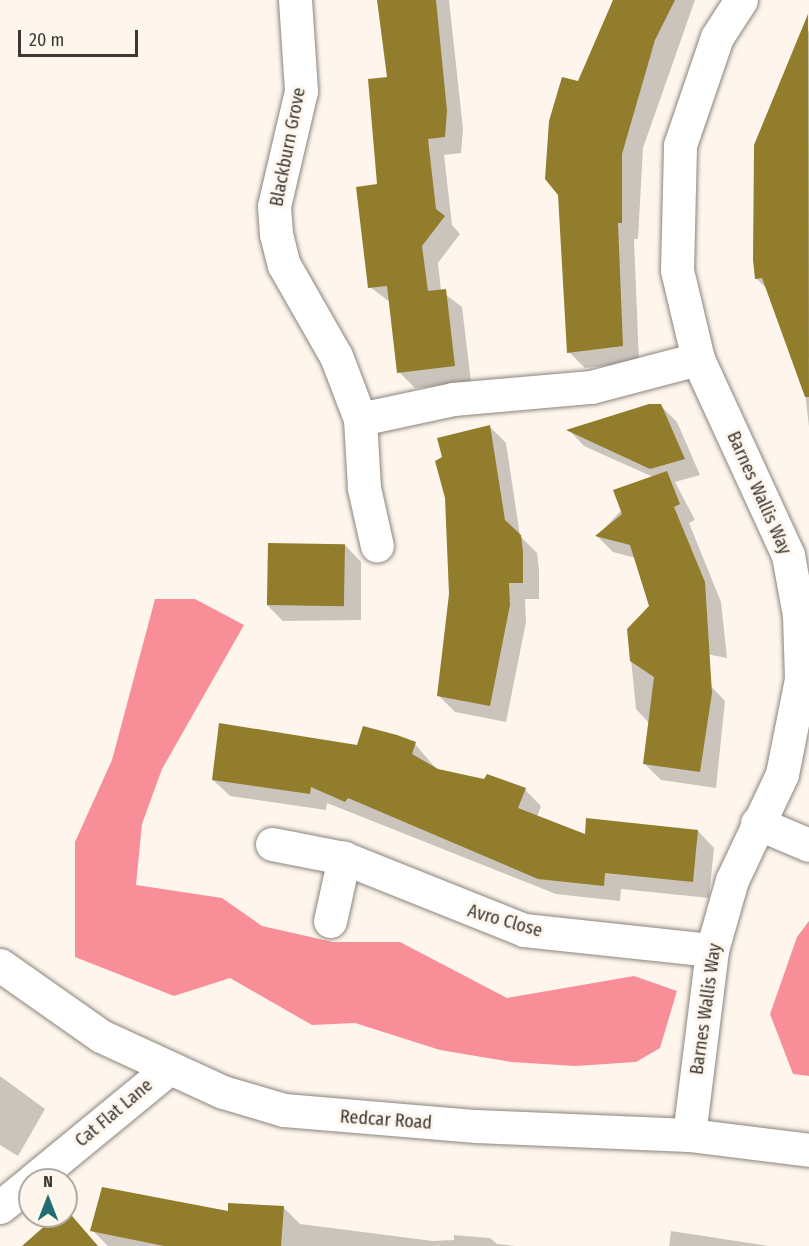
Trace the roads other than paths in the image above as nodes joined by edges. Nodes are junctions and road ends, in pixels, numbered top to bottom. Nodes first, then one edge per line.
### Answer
1 (295, 0) edge
2 (741, 0) edge
3 (698, 359) junction
4 (360, 419) junction
5 (377, 546) dead end
6 (799, 551) edge
7 (757, 823) junction
8 (272, 844) dead end
9 (809, 845) edge
10 (344, 858) junction
11 (330, 921) dead end
12 (712, 950) junction
13 (0, 965) edge
14 (167, 1070) junction
15 (689, 1135) junction
16 (809, 1150) edge
17 (48, 1168) edge
18 (18, 1193) edge
19 (0, 1208) edge

1 - 4 street, Blackburn Grove
2 - 3 street, Barnes Wallis Way
3 - 4 street
3 - 6 street, Barnes Wallis Way
4 - 5 street, Blackburn Grove
6 - 7 street, Barnes Wallis Way
7 - 9 street
7 - 12 street, Barnes Wallis Way
8 - 10 street, Avro Close
10 - 11 street
10 - 12 street, Avro Close
12 - 15 street, Barnes Wallis Way
13 - 14 street, Redcar Road
14 - 15 street, Redcar Road
14 - 17 street, Cat Flat Lane
15 - 16 street, Redcar Road
18 - 19 street, Cat Flat Lane

